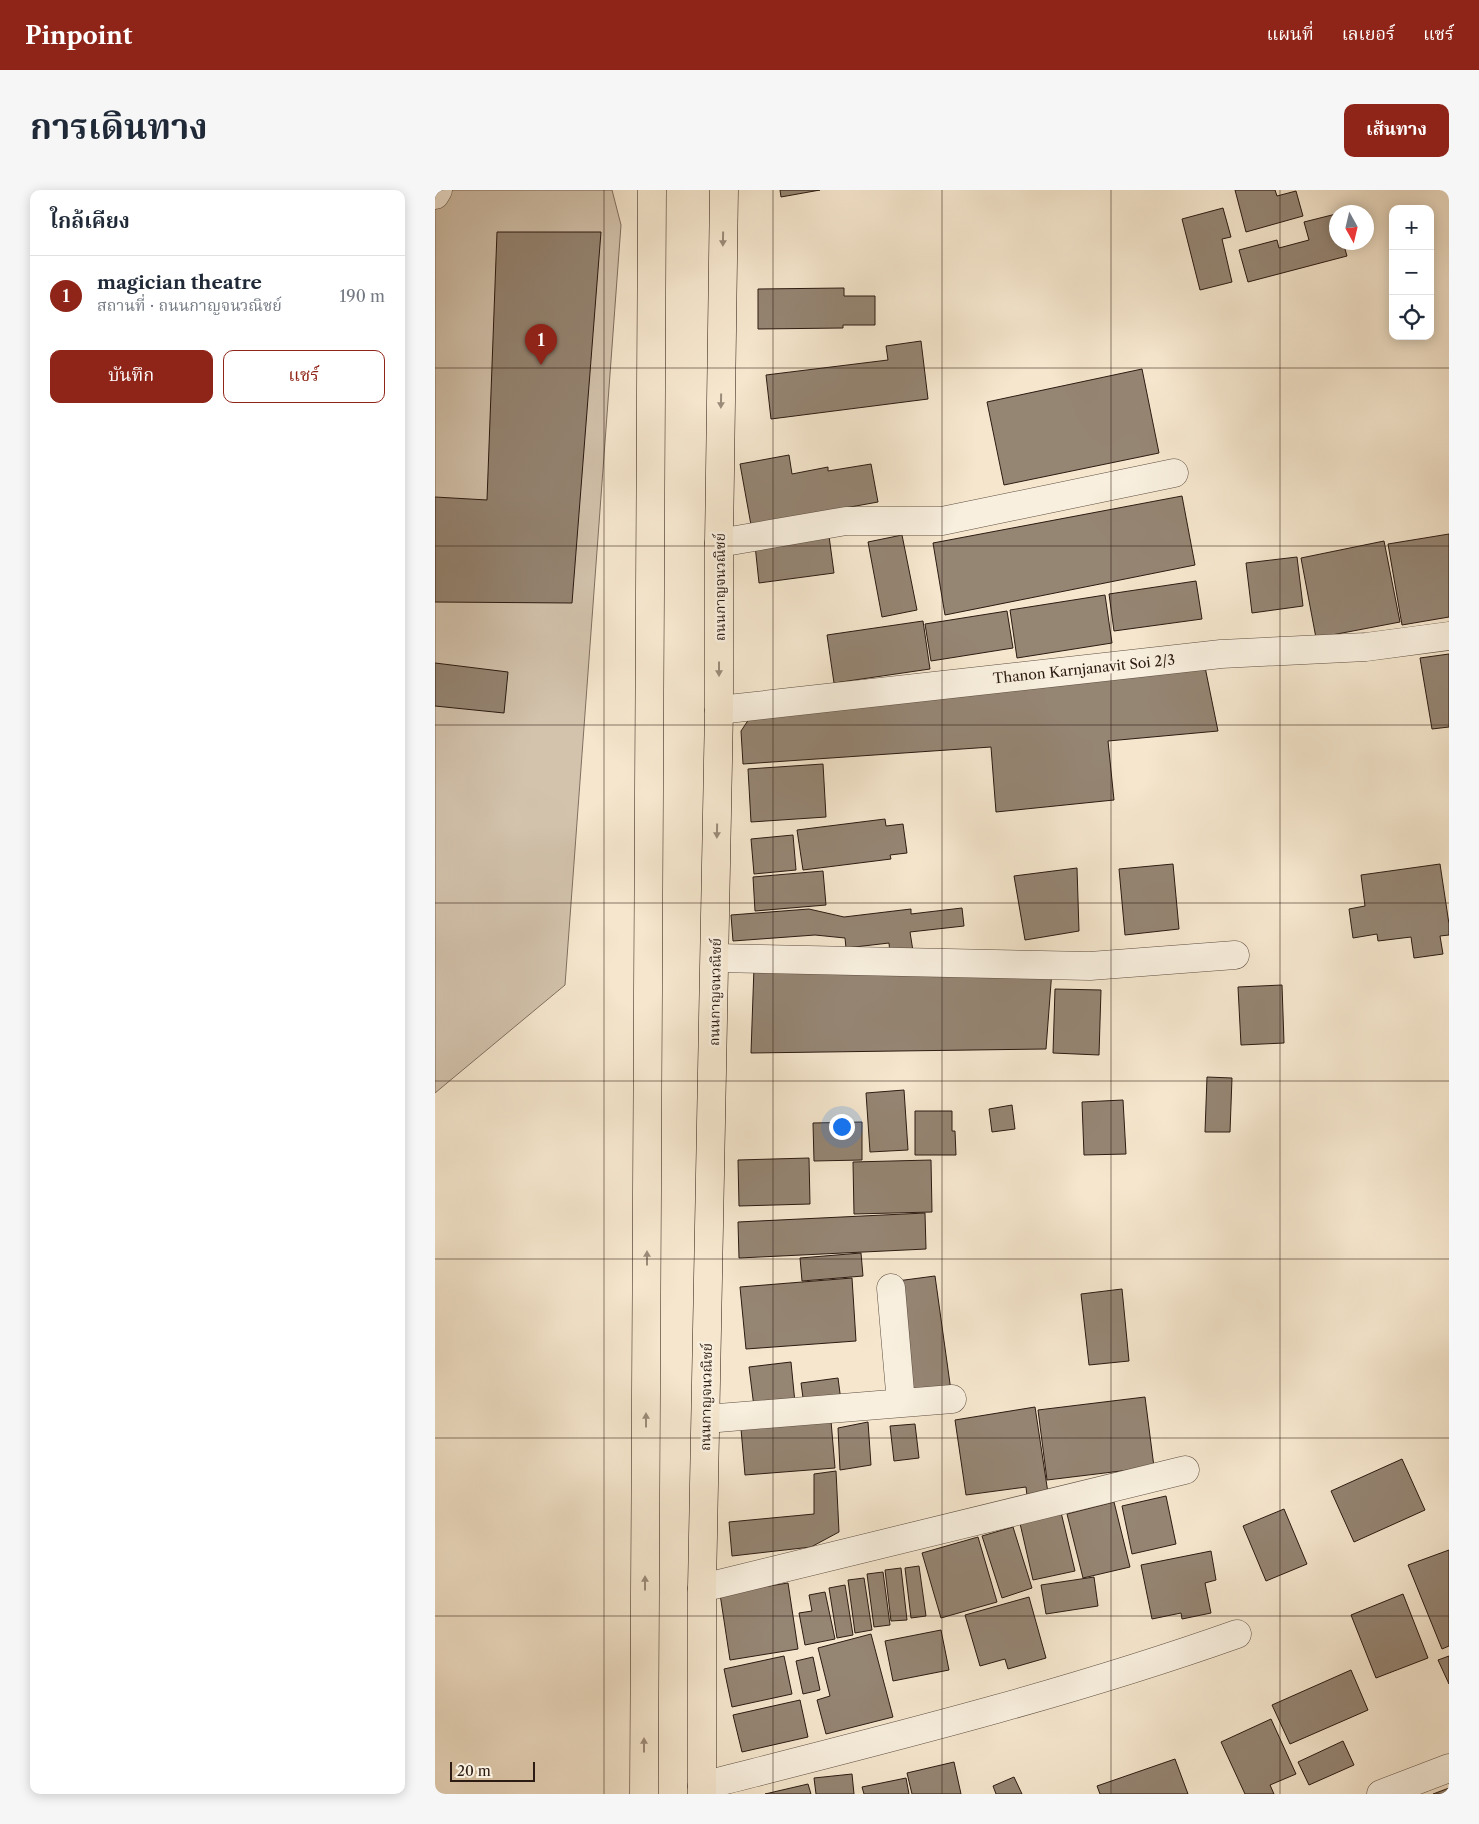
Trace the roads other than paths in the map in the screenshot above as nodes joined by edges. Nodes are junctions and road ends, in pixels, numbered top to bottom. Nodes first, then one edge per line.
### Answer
1 (438, 190) edge
2 (652, 190) edge
3 (724, 190) edge
4 (435, 195) edge
5 (1174, 473) dead end
6 (719, 543) junction
7 (1449, 636) edge
8 (719, 710) junction
9 (1235, 955) dead end
10 (715, 958) junction
11 (891, 1288) dead end
12 (952, 1399) dead end
13 (901, 1403) junction
14 (706, 1419) junction
15 (1185, 1470) dead end
16 (702, 1588) junction
17 (1237, 1634) dead end
18 (1449, 1768) edge
19 (702, 1790) edge
20 (644, 1794) edge
21 (1381, 1794) edge

1 - 4 street
20 -> 2 main road
3 -> 6 main road, ถนนกาญจนวณิชย์
5 - 6 street
6 -> 8 main road, ถนนกาญจนวณิชย์
7 - 8 street, Thanon Karnjanavit Soi 2/3
8 -> 10 main road, ถนนกาญจนวณิชย์
9 - 10 street
10 - 14 main road, ถนนกาญจนวณิชย์
11 - 13 street
12 - 13 street
13 - 14 street
14 - 16 main road, ถนนกาญจนวณิชย์
15 - 16 street
16 - 19 main road, ถนนกาญจนวณิชย์
17 - 19 street
18 - 21 street

